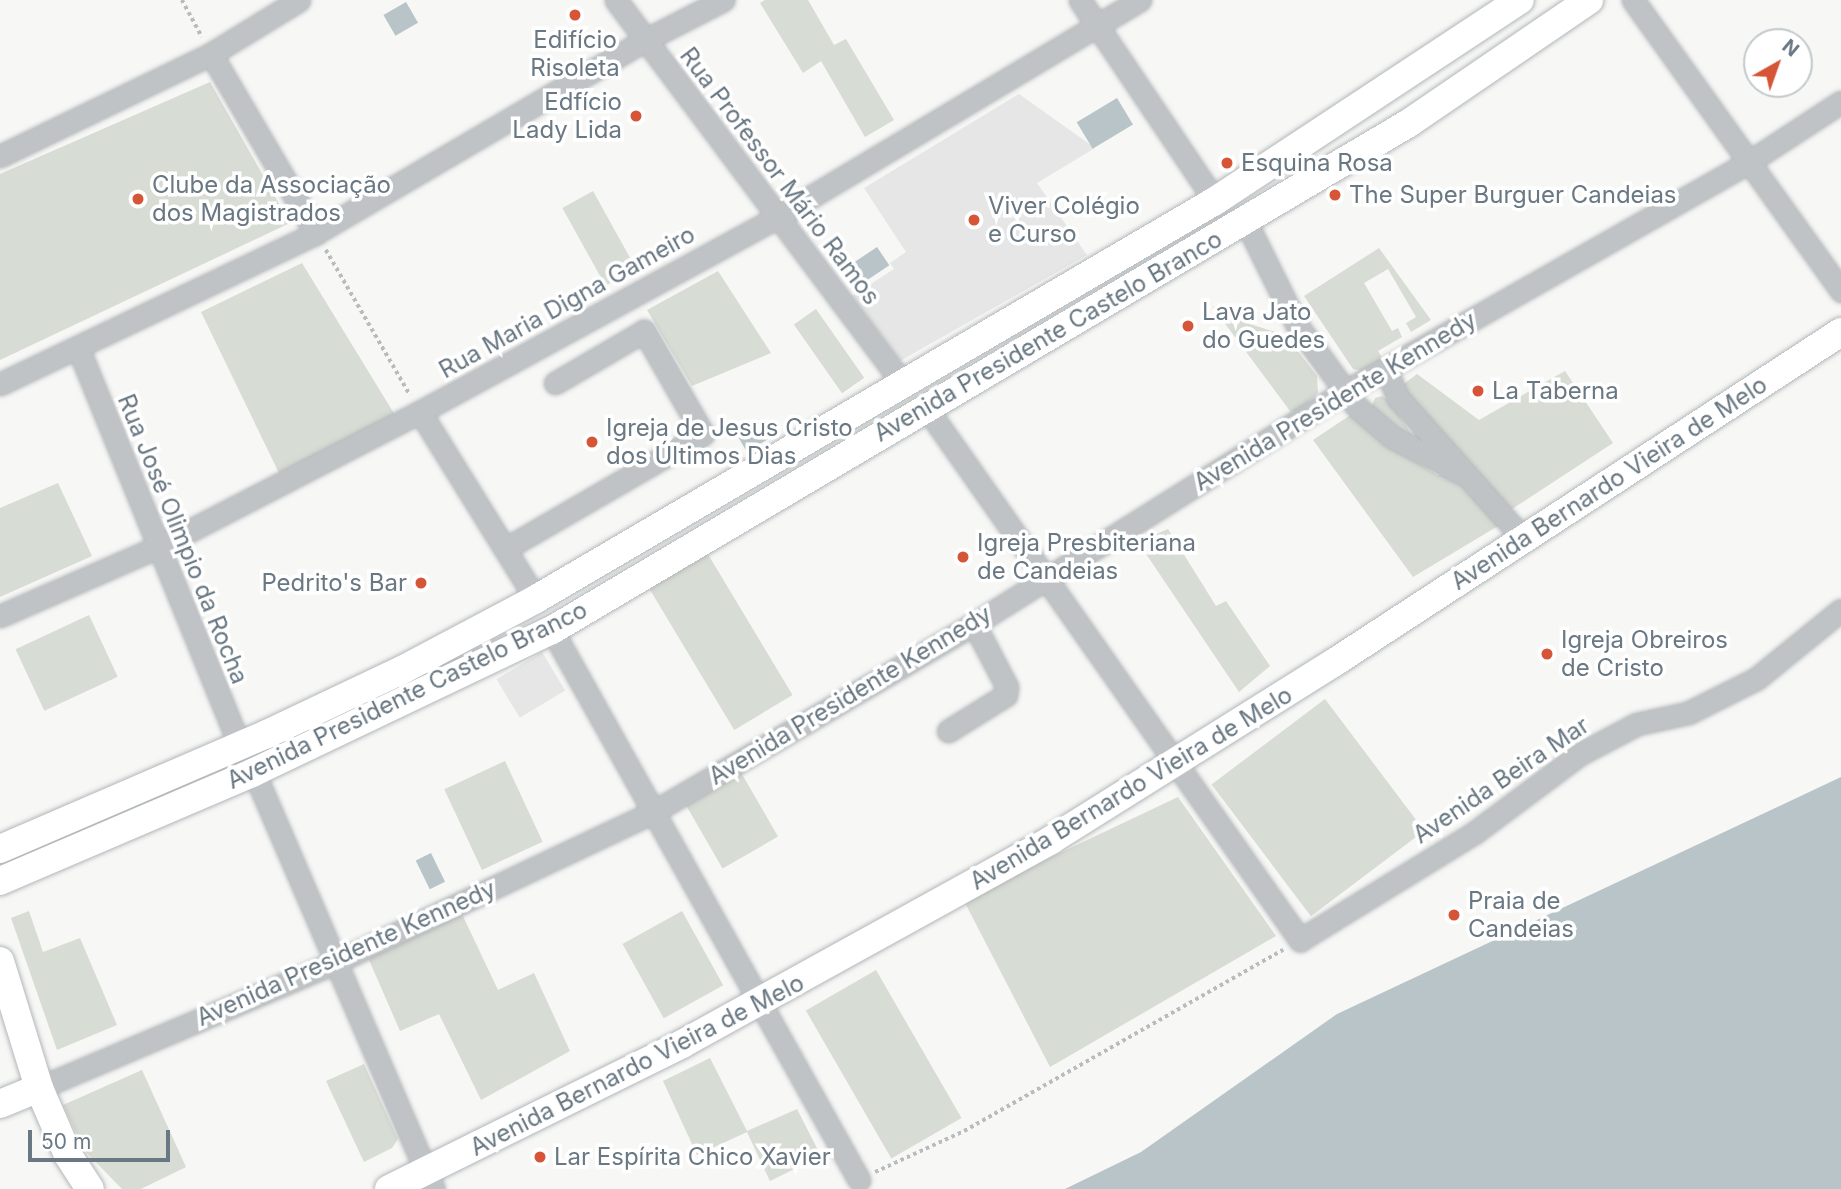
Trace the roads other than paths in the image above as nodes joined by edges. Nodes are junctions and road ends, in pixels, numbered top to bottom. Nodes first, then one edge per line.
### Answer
1 (299, 0) edge
2 (616, 0) edge
3 (723, 0) edge
4 (1080, 0) edge
5 (1140, 0) edge
6 (1520, 0) edge
7 (1589, 0) edge
8 (1633, 0) edge
9 (1098, 25) junction
10 (645, 40) junction
11 (211, 54) junction
12 (1841, 102) edge
13 (0, 156) edge
14 (1752, 160) junction
15 (1214, 201) junction
16 (777, 217) junction
17 (1245, 220) junction
18 (316, 233) junction
19 (1841, 291) edge
20 (1841, 332) edge
21 (79, 350) junction
22 (1386, 369) junction
23 (555, 383) dead end
24 (903, 383) junction
25 (0, 384) edge
26 (1346, 391) junction
27 (925, 406) junction
28 (420, 412) junction
29 (1459, 472) junction
30 (734, 483) junction
31 (751, 512) junction
32 (1522, 537) junction
33 (156, 548) junction
34 (505, 549) junction
35 (1043, 577) junction
36 (536, 599) junction
37 (1841, 610) edge
38 (0, 616) edge
39 (974, 624) junction
40 (552, 630) junction
41 (948, 731) dead end
42 (240, 746) junction
43 (1176, 764) junction
44 (254, 772) junction
45 (655, 811) junction
46 (0, 849) edge
47 (0, 881) edge
48 (0, 961) edge
49 (334, 962) junction
50 (762, 1002) junction
51 (39, 1088) junction
52 (0, 1104) edge
53 (430, 1180) edge
54 (859, 1180) road end
55 (90, 1189) edge
56 (389, 1189) edge

1 - 11 street
2 - 10 street, Rua Professor Mário Ramos
3 - 10 street
4 - 9 street
5 - 9 street, Rua Maria Digna Gameiro
6 - 15 main road, Avenida Presidente Castelo Branco
7 - 17 main road, Avenida Presidente Castelo Branco
8 - 14 street
9 - 15 street
9 - 16 street, Rua Maria Digna Gameiro
10 - 16 street, Rua Professor Mário Ramos
10 - 18 street
11 - 13 street
11 - 18 street
12 - 14 street, Avenida Presidente Kennedy
14 - 19 street
14 - 22 street, Avenida Presidente Kennedy
15 - 24 main road, Avenida Presidente Castelo Branco
16 - 24 street, Rua Professor Mário Ramos
16 - 28 street, Rua Maria Digna Gameiro
17 - 26 street
17 - 27 main road, Avenida Presidente Castelo Branco
18 - 21 street
20 - 32 main road, Avenida Bernardo Vieira de Melo
21 - 25 street
21 - 33 street, Rua José Olimpio da Rocha
22 - 26 street, Avenida Presidente Kennedy
22 - 29 street
23 - 34 street
24 - 30 main road, Avenida Presidente Castelo Branco
26 - 29 street
26 - 35 street, Avenida Presidente Kennedy
27 - 31 main road, Avenida Presidente Castelo Branco
27 - 35 street
28 - 33 street, Rua Maria Digna Gameiro
28 - 34 street
29 - 32 street
30 - 31 main road
30 - 36 main road, Avenida Presidente Castelo Branco
31 - 40 main road, Avenida Presidente Castelo Branco
32 - 43 main road, Avenida Bernardo Vieira de Melo
33 - 38 street, Rua Maria Digna Gameiro
33 - 42 street, Rua José Olimpio da Rocha
34 - 36 street
35 - 39 street, Avenida Presidente Kennedy
35 - 43 street
36 - 42 main road, Avenida Presidente Castelo Branco
37 - 43 street, Avenida Beira Mar
39 - 41 street
39 - 45 street, Avenida Presidente Kennedy
40 - 44 main road, Avenida Presidente Castelo Branco
40 - 45 street
42 - 46 main road, Avenida Presidente Castelo Branco
43 - 50 main road, Avenida Bernardo Vieira de Melo
44 - 47 main road, Avenida Presidente Castelo Branco
44 - 49 street
45 - 49 street, Avenida Presidente Kennedy
45 - 50 street
48 - 51 main road
49 - 51 street, Avenida Presidente Kennedy
49 - 53 street
50 - 53 main road, Avenida Bernardo Vieira de Melo
50 - 54 street
51 - 52 main road, Avenida Presidente Kennedy
51 - 55 main road
53 - 56 main road, Avenida Bernardo Vieira de Melo

